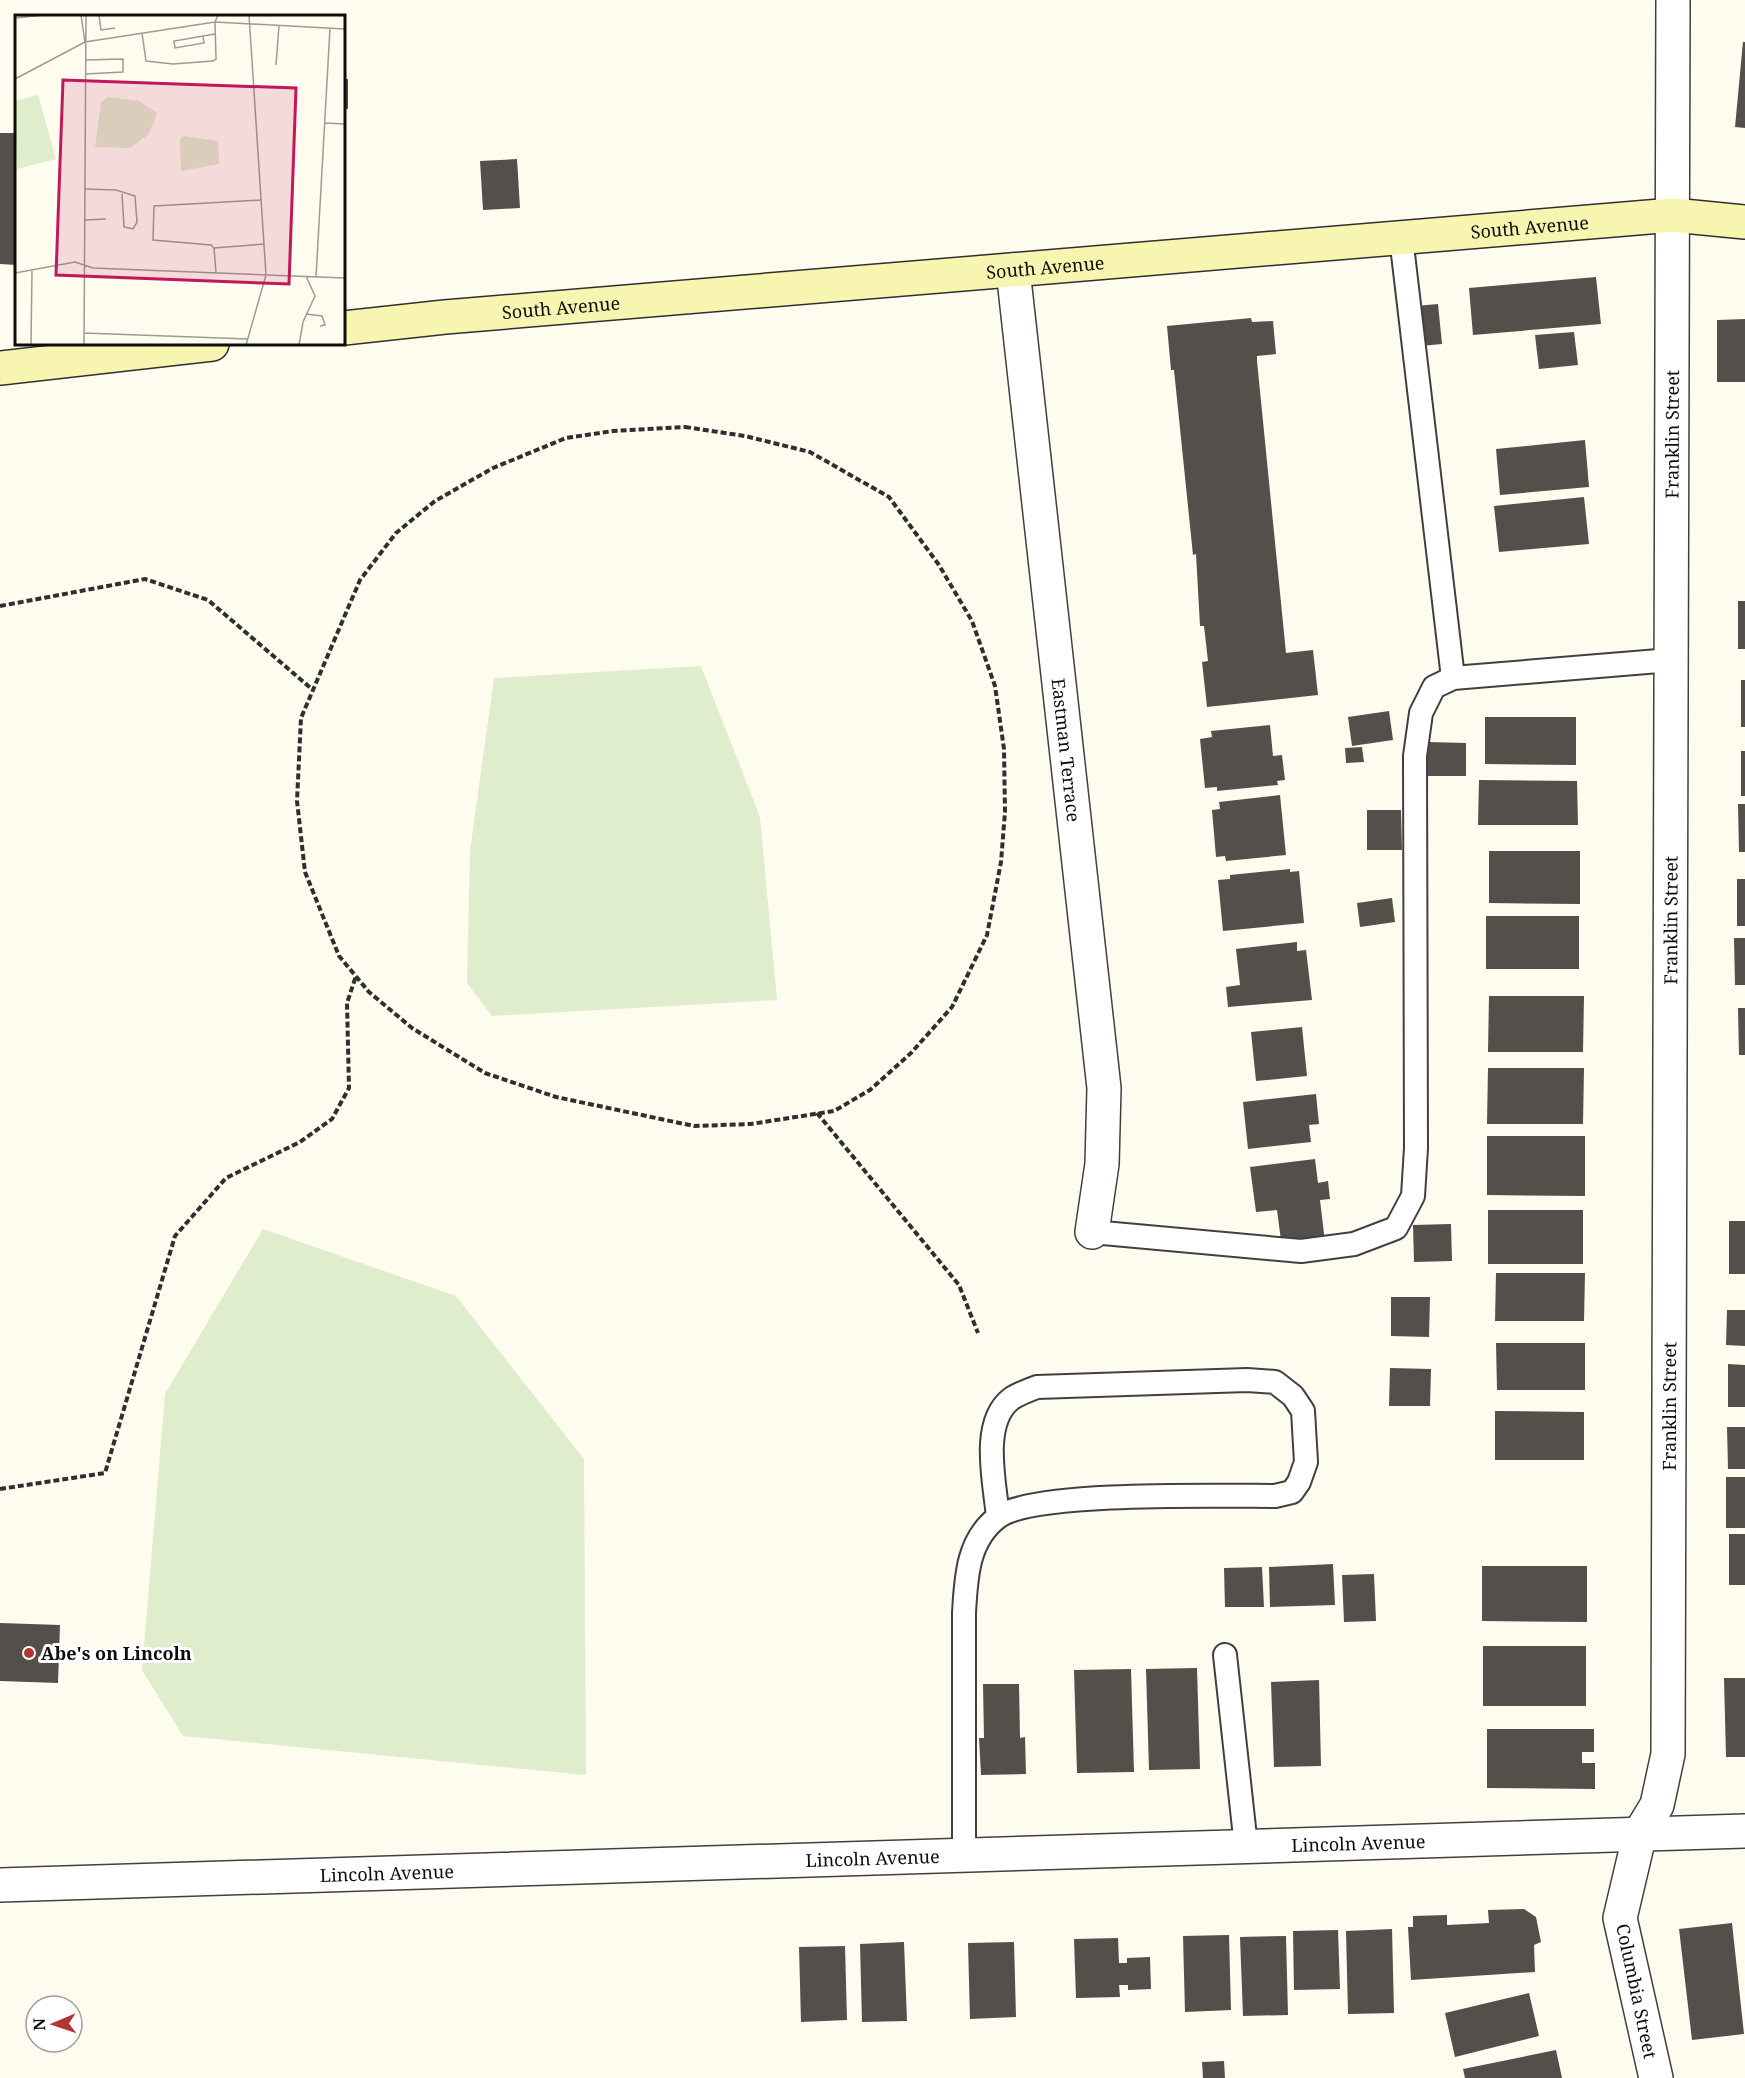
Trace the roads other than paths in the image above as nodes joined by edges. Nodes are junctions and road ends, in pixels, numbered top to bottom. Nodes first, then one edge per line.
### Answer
1 (1673, 0) edge
2 (1672, 214) junction
3 (1745, 222) edge
4 (1401, 237) junction
5 (1013, 270) junction
6 (345, 328) edge
7 (203, 345) edge
8 (0, 368) edge
9 (1671, 660) junction
10 (1454, 678) junction
11 (1092, 1232) joint
12 (998, 1517) junction
13 (1225, 1655) dead end
14 (1745, 1831) edge
15 (1640, 1833) junction
16 (1246, 1846) junction
17 (964, 1856) junction
18 (0, 1885) edge
19 (1656, 2078) edge

1 - 2 street, Franklin Street
2 - 3 street, South Avenue
2 - 4 street, South Avenue
2 - 9 street, Franklin Street
4 - 5 street, South Avenue
4 - 10 lane
5 - 6 street, South Avenue
5 - 11 street, Eastman Terrace
7 - 8 street
9 - 10 lane
9 - 15 street, Franklin Street
10 - 11 lane
12 - 12 lane
12 - 17 lane
13 - 16 lane
14 - 15 street, Lincoln Avenue
15 - 16 street, Lincoln Avenue
15 - 19 street, Columbia Street
16 - 17 street, Lincoln Avenue
17 - 18 street, Lincoln Avenue

